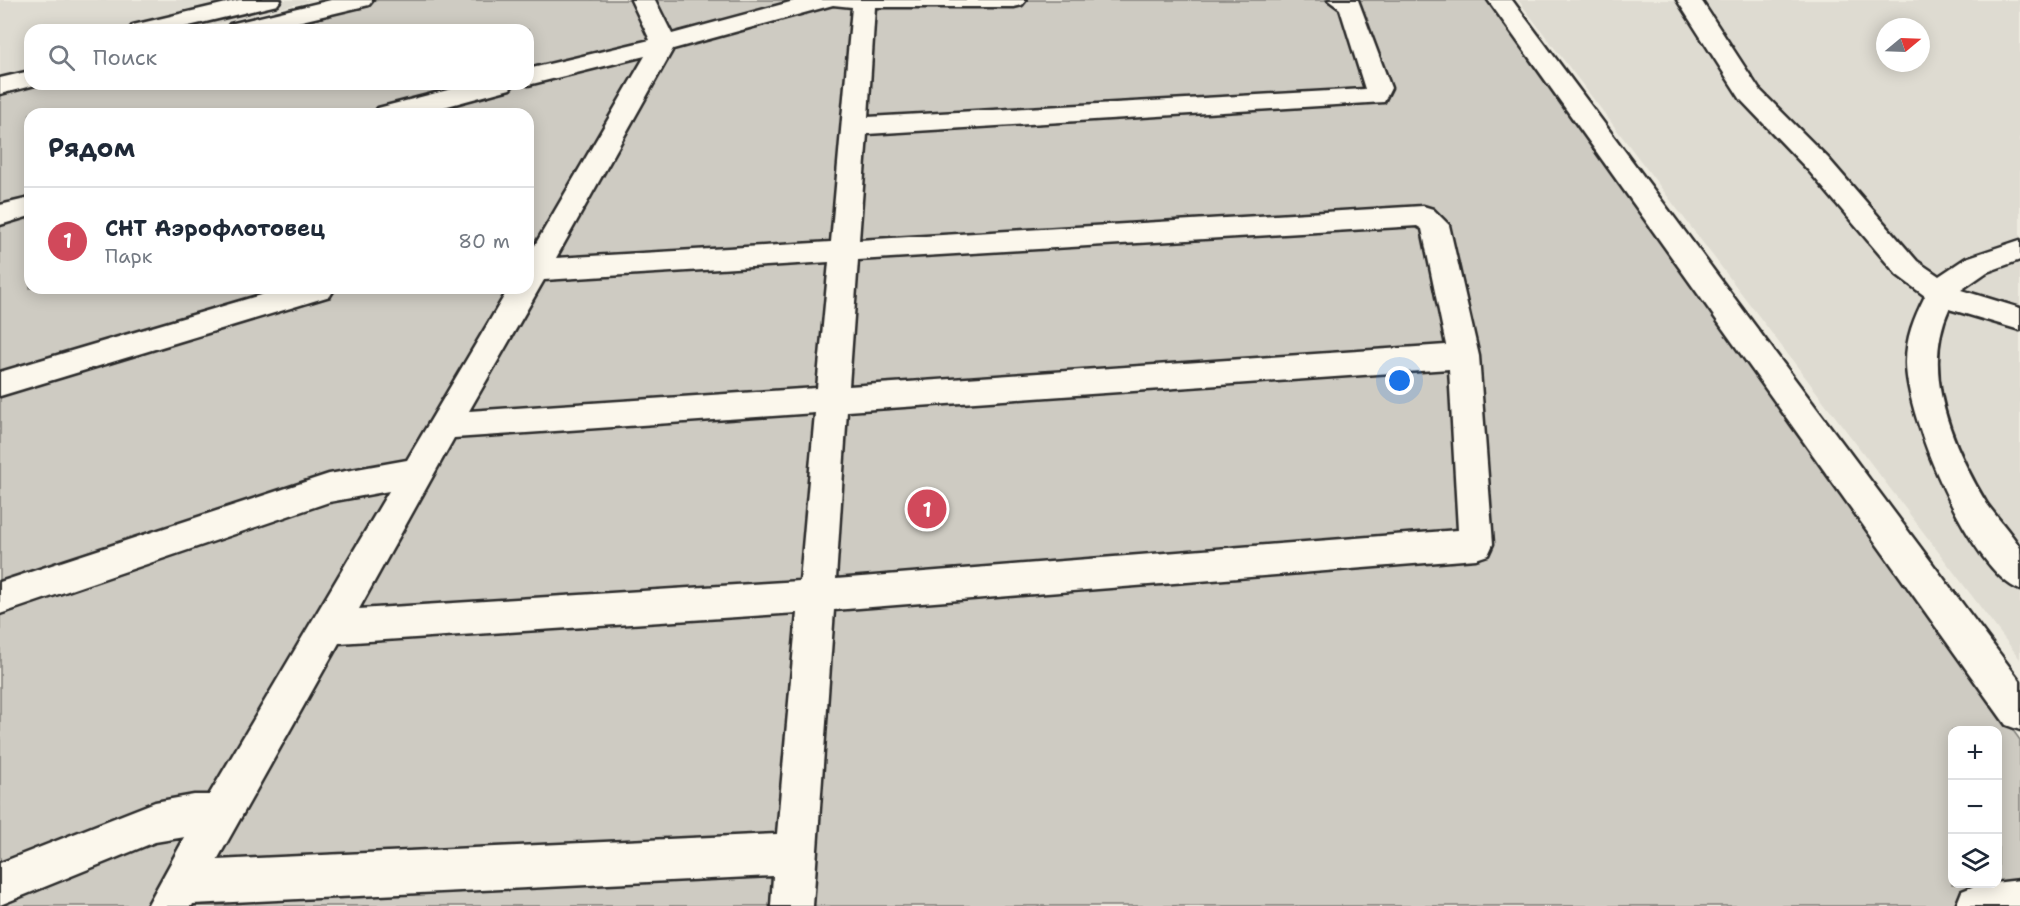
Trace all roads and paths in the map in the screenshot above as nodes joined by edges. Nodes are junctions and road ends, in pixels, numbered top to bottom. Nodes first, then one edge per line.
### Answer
1 (269, 0) edge
2 (361, 0) edge
3 (643, 0) edge
4 (825, 0) edge
5 (841, 0) edge
6 (864, 0) edge
7 (1014, 0) edge
8 (1340, 0) edge
9 (1500, 0) edge
10 (1689, 0) edge
11 (167, 24) edge
12 (260, 24) edge
13 (664, 44) junction
14 (24, 57) edge
15 (0, 63) edge
16 (534, 76) edge
17 (24, 80) edge
18 (0, 86) edge
19 (478, 90) edge
20 (410, 108) edge
21 (854, 126) junction
22 (24, 209) edge
23 (0, 215) edge
24 (563, 221) junction
25 (534, 227) edge
26 (844, 250) junction
27 (2020, 250) edge
28 (534, 271) edge
29 (534, 280) edge
30 (1941, 293) junction
31 (300, 294) edge
32 (521, 294) edge
33 (2020, 319) edge
34 (1464, 356) junction
35 (0, 384) edge
36 (832, 400) junction
37 (445, 426) junction
38 (418, 472) junction
39 (2020, 574) edge
40 (816, 597) junction
41 (0, 598) edge
42 (330, 627) junction
43 (2020, 712) edge
44 (220, 816) junction
45 (796, 854) junction
46 (0, 884) edge
47 (175, 895) edge
48 (2020, 901) edge
49 (792, 906) edge
50 (1977, 906) edge

1 - 11 street
2 - 12 street
3 - 13 street
4 - 13 street
5 - 6 street
6 - 7 street
6 - 21 street
8 - 21 street
9 - 43 street
10 - 30 street
13 - 16 street
13 - 24 street
14 - 15 street
17 - 18 street
19 - 20 street
21 - 26 street
22 - 23 street
24 - 25 street
24 - 28 street
26 - 29 street
26 - 34 street
26 - 36 street
27 - 30 street
30 - 33 street
30 - 39 street
31 - 35 street
32 - 37 street
34 - 36 street
34 - 40 street
36 - 37 street
36 - 40 street
37 - 38 street
38 - 41 street
38 - 42 street
40 - 42 street
40 - 45 street
42 - 44 street
44 - 46 street
44 - 47 street
45 - 47 street
45 - 49 street
48 - 50 street

